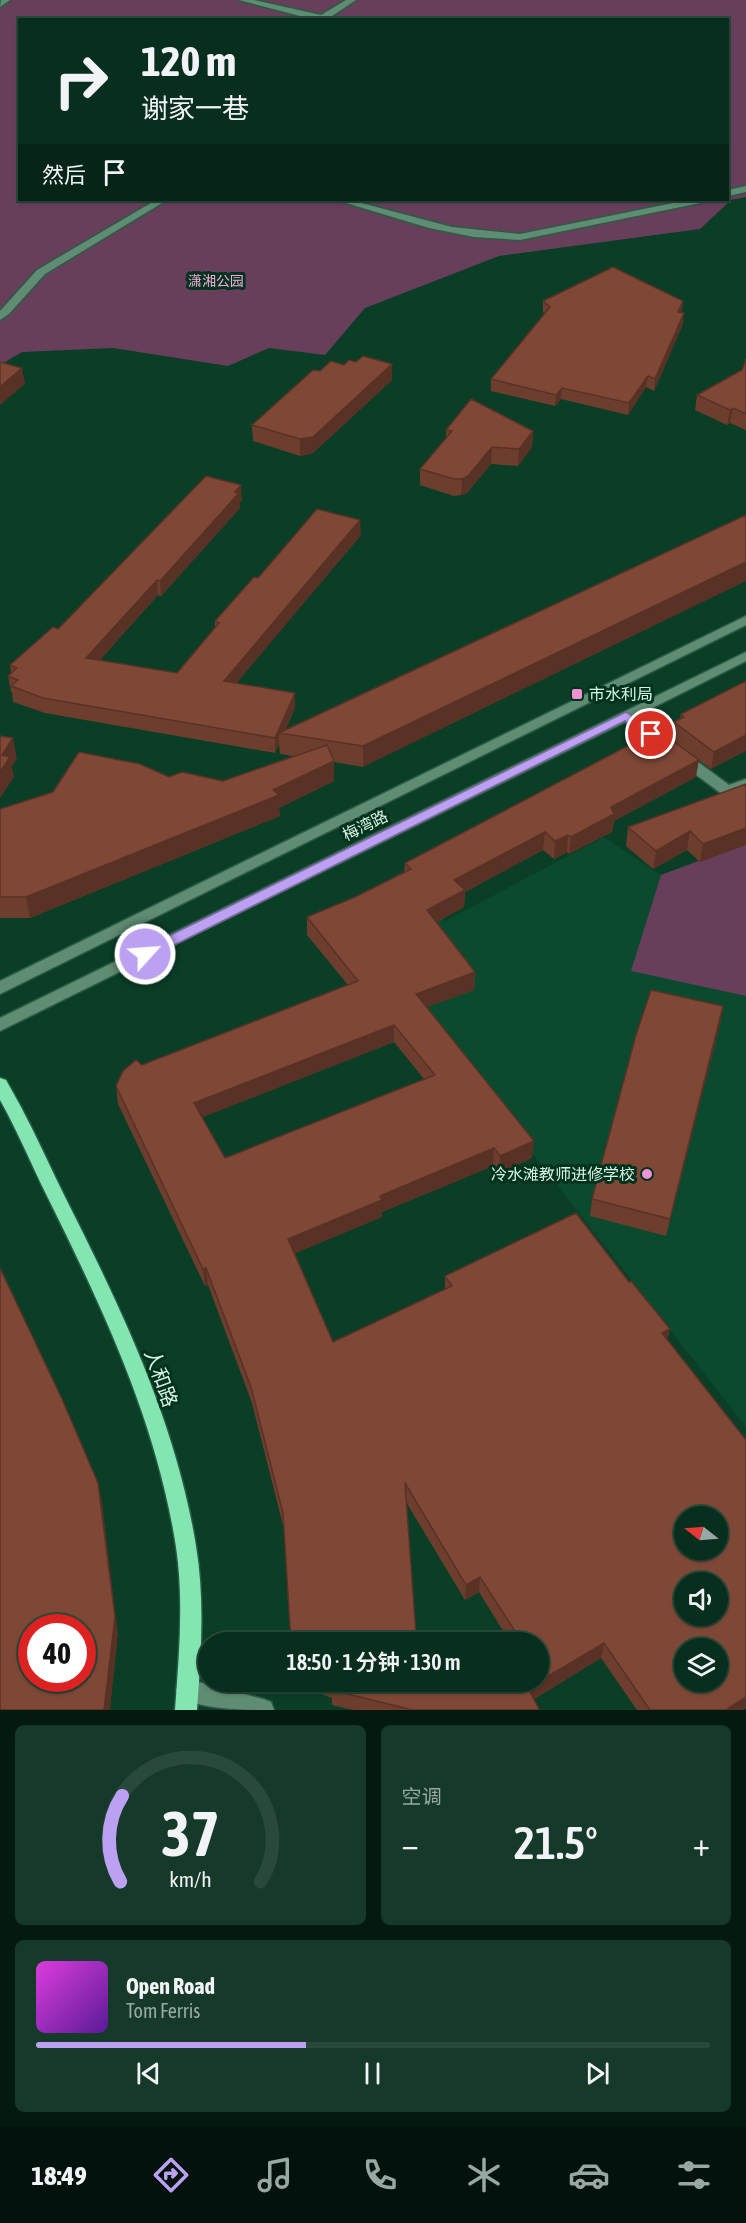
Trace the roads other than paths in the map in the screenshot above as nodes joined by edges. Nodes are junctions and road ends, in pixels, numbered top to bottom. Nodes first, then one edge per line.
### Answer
1 (6, 0) edge
2 (243, 0) edge
3 (352, 0) edge
4 (0, 4) edge
5 (316, 18) edge
6 (322, 18) edge
7 (746, 189) edge
8 (729, 193) edge
9 (160, 201) edge
10 (343, 201) edge
11 (695, 201) edge
12 (0, 316) edge
13 (746, 620) edge
14 (746, 656) edge
15 (626, 716) junction
16 (746, 784) edge
17 (0, 988) edge
18 (0, 1025) edge
19 (0, 1085) edge
20 (187, 1700) edge
21 (263, 1710) edge

1 - 4 street
2 - 5 street
3 - 6 street
7 - 8 street
9 - 12 street
10 - 11 street
13 - 17 street, 梅湾路
14 - 15 street, 梅湾路
15 - 16 street
15 - 18 street, 梅湾路
19 - 20 main road, 人和路
20 - 21 street

